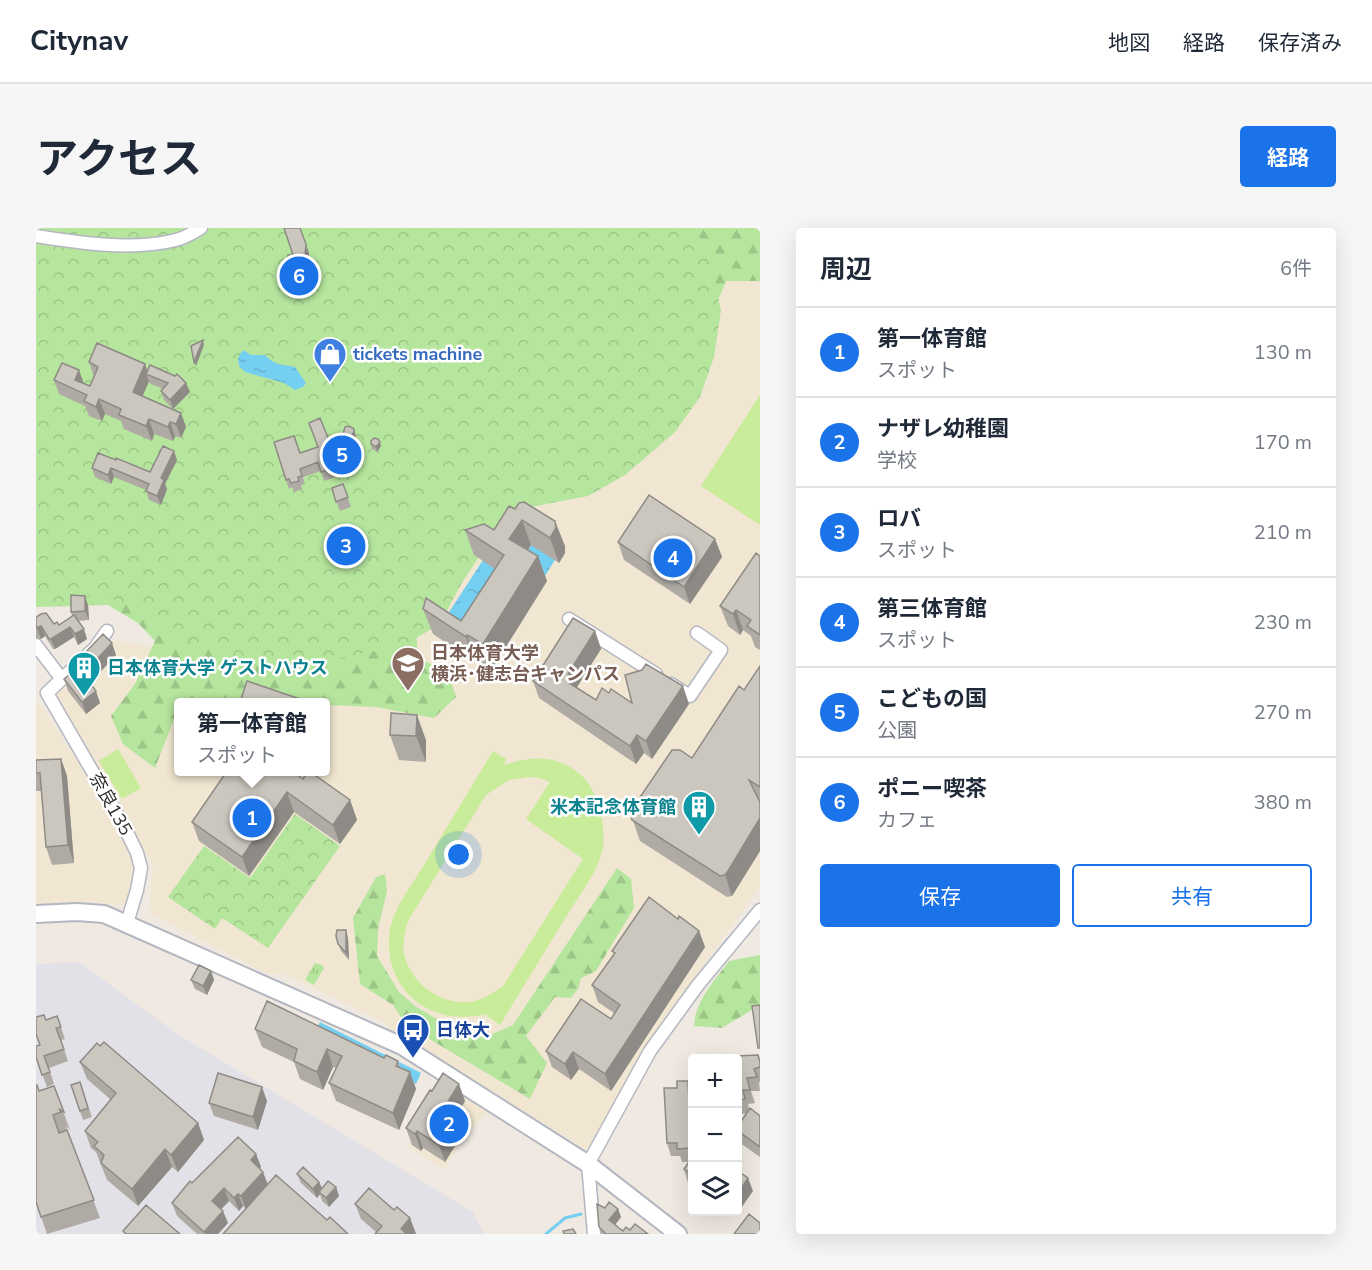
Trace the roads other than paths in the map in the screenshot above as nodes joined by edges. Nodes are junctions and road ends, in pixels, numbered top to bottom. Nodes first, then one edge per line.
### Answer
1 (201, 228) edge
2 (36, 236) edge
3 (569, 619) edge
4 (107, 631) dead end
5 (697, 633) dead end
6 (36, 645) edge
7 (61, 678) junction
8 (760, 910) edge
9 (36, 914) edge
10 (127, 923) junction
11 (588, 1164) junction
12 (594, 1234) edge
13 (678, 1234) edge

1 - 2 street
3 - 5 street
4 - 7 street
6 - 7 street
7 - 10 street, 奈良135
8 - 11 street
9 - 10 street
10 - 11 street
11 - 12 street
11 - 13 street

